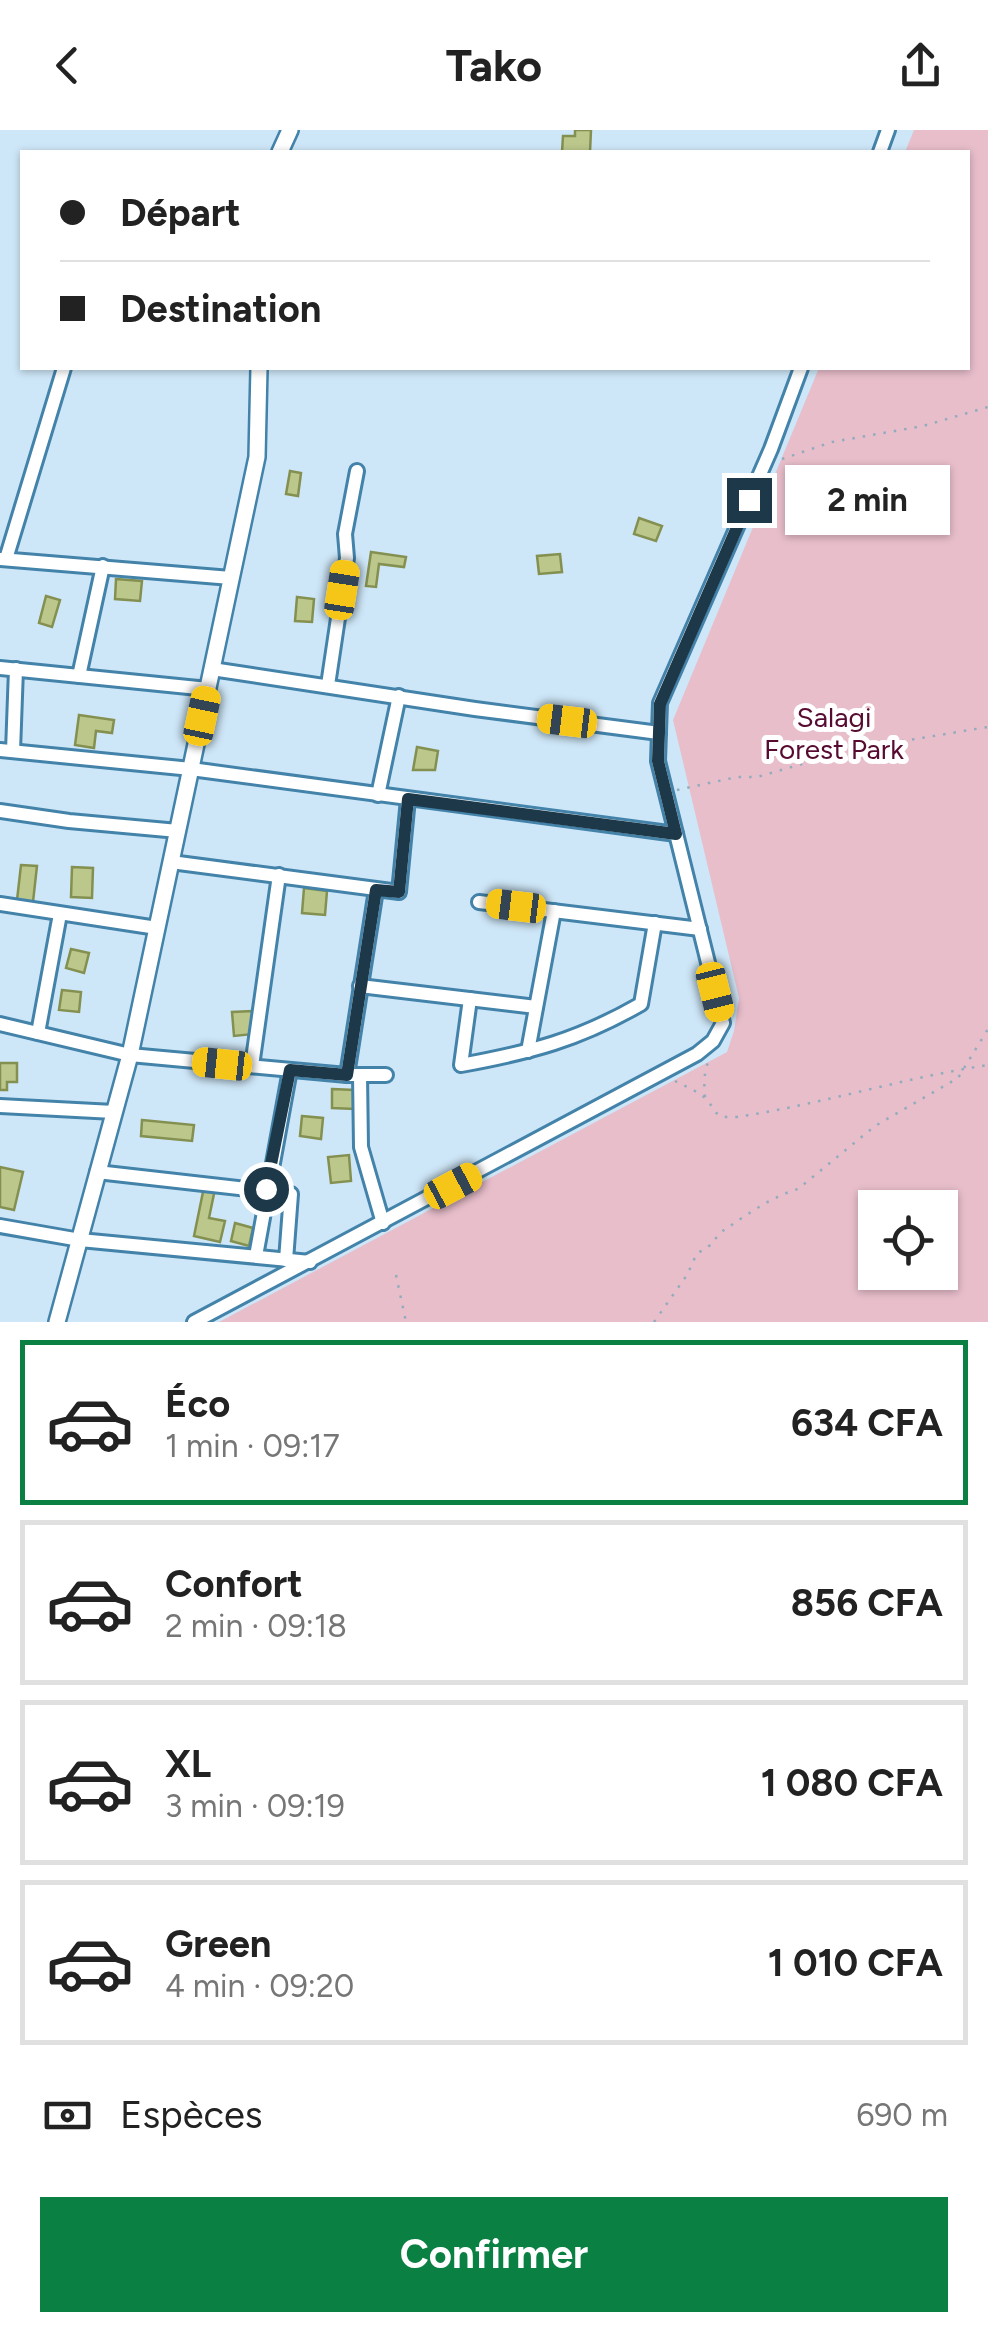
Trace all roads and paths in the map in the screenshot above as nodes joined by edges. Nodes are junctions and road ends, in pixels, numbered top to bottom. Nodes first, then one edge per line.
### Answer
1 (63, 370) edge
2 (260, 370) edge
3 (800, 370) edge
4 (988, 407) edge
5 (764, 466) junction
6 (357, 471) dead end
7 (3, 559) edge
8 (103, 566) junction
9 (231, 578) junction
10 (0, 668) edge
11 (212, 668) junction
12 (16, 669) junction
13 (79, 676) junction
14 (328, 685) junction
15 (208, 689) junction
16 (399, 696) junction
17 (988, 727) edge
18 (659, 733) junction
19 (6, 751) edge
20 (191, 769) junction
21 (666, 792) junction
22 (378, 795) junction
23 (408, 799) junction
24 (0, 811) edge
25 (178, 831) junction
26 (676, 834) junction
27 (171, 862) junction
28 (280, 875) junction
29 (376, 890) junction
30 (478, 902) dead end
31 (0, 904) edge
32 (554, 911) junction
33 (60, 914) junction
34 (655, 923) junction
35 (157, 928) junction
36 (700, 929) junction
37 (360, 986) junction
38 (470, 999) junction
39 (536, 1006) junction
40 (0, 1024) edge
41 (988, 1028) edge
42 (38, 1033) junction
43 (713, 1041) junction
44 (528, 1052) junction
45 (130, 1055) junction
46 (988, 1065) edge
47 (252, 1066) junction
48 (964, 1068) junction
49 (290, 1070) junction
50 (662, 1073) junction
51 (353, 1075) junction
52 (386, 1076) dead end
53 (705, 1098) junction
54 (0, 1106) edge
55 (114, 1112) junction
56 (97, 1172) junction
57 (266, 1189) junction
58 (383, 1224) junction
59 (0, 1226) edge
60 (80, 1240) junction
61 (256, 1256) junction
62 (286, 1260) junction
63 (310, 1262) junction
64 (396, 1275) dead end
65 (57, 1322) edge
66 (194, 1322) edge
67 (406, 1322) edge
68 (654, 1322) edge

1 - 7 street
2 - 9 street
3 - 5 street
4 - 5 path
5 - 18 street
6 - 14 street
7 - 8 street
8 - 9 street
8 - 13 street
9 - 11 street
10 - 12 street
11 - 14 street
11 - 15 street
12 - 13 street
12 - 19 street
13 - 15 street
14 - 16 street
15 - 20 street
16 - 18 street
16 - 22 street
17 - 21 path
18 - 21 street
19 - 20 street
20 - 22 street
20 - 25 street
21 - 26 street
22 - 23 street
23 - 26 street
23 - 29 street
24 - 25 street
25 - 27 street
26 - 36 street
27 - 28 street
27 - 35 street
28 - 29 street
28 - 47 street
29 - 37 street
30 - 32 street
31 - 33 street
32 - 34 street
32 - 39 street
33 - 35 street
33 - 42 street
34 - 36 street
34 - 44 street
35 - 45 street
36 - 43 street
37 - 38 street
37 - 51 street
38 - 39 street
38 - 44 street
39 - 44 street
40 - 42 street
41 - 48 path
42 - 45 street
43 - 50 street
43 - 53 path
45 - 47 street
45 - 55 street
46 - 48 path
47 - 49 street
48 - 53 path
48 - 68 path
49 - 51 street
49 - 57 street
50 - 53 path
50 - 58 street
51 - 52 street
51 - 58 street
54 - 55 street
55 - 56 street
56 - 57 street
56 - 60 street
57 - 61 street
57 - 62 street
58 - 63 street
59 - 60 street
60 - 61 street
60 - 65 street
61 - 62 street
62 - 63 street
63 - 66 street
64 - 67 path

